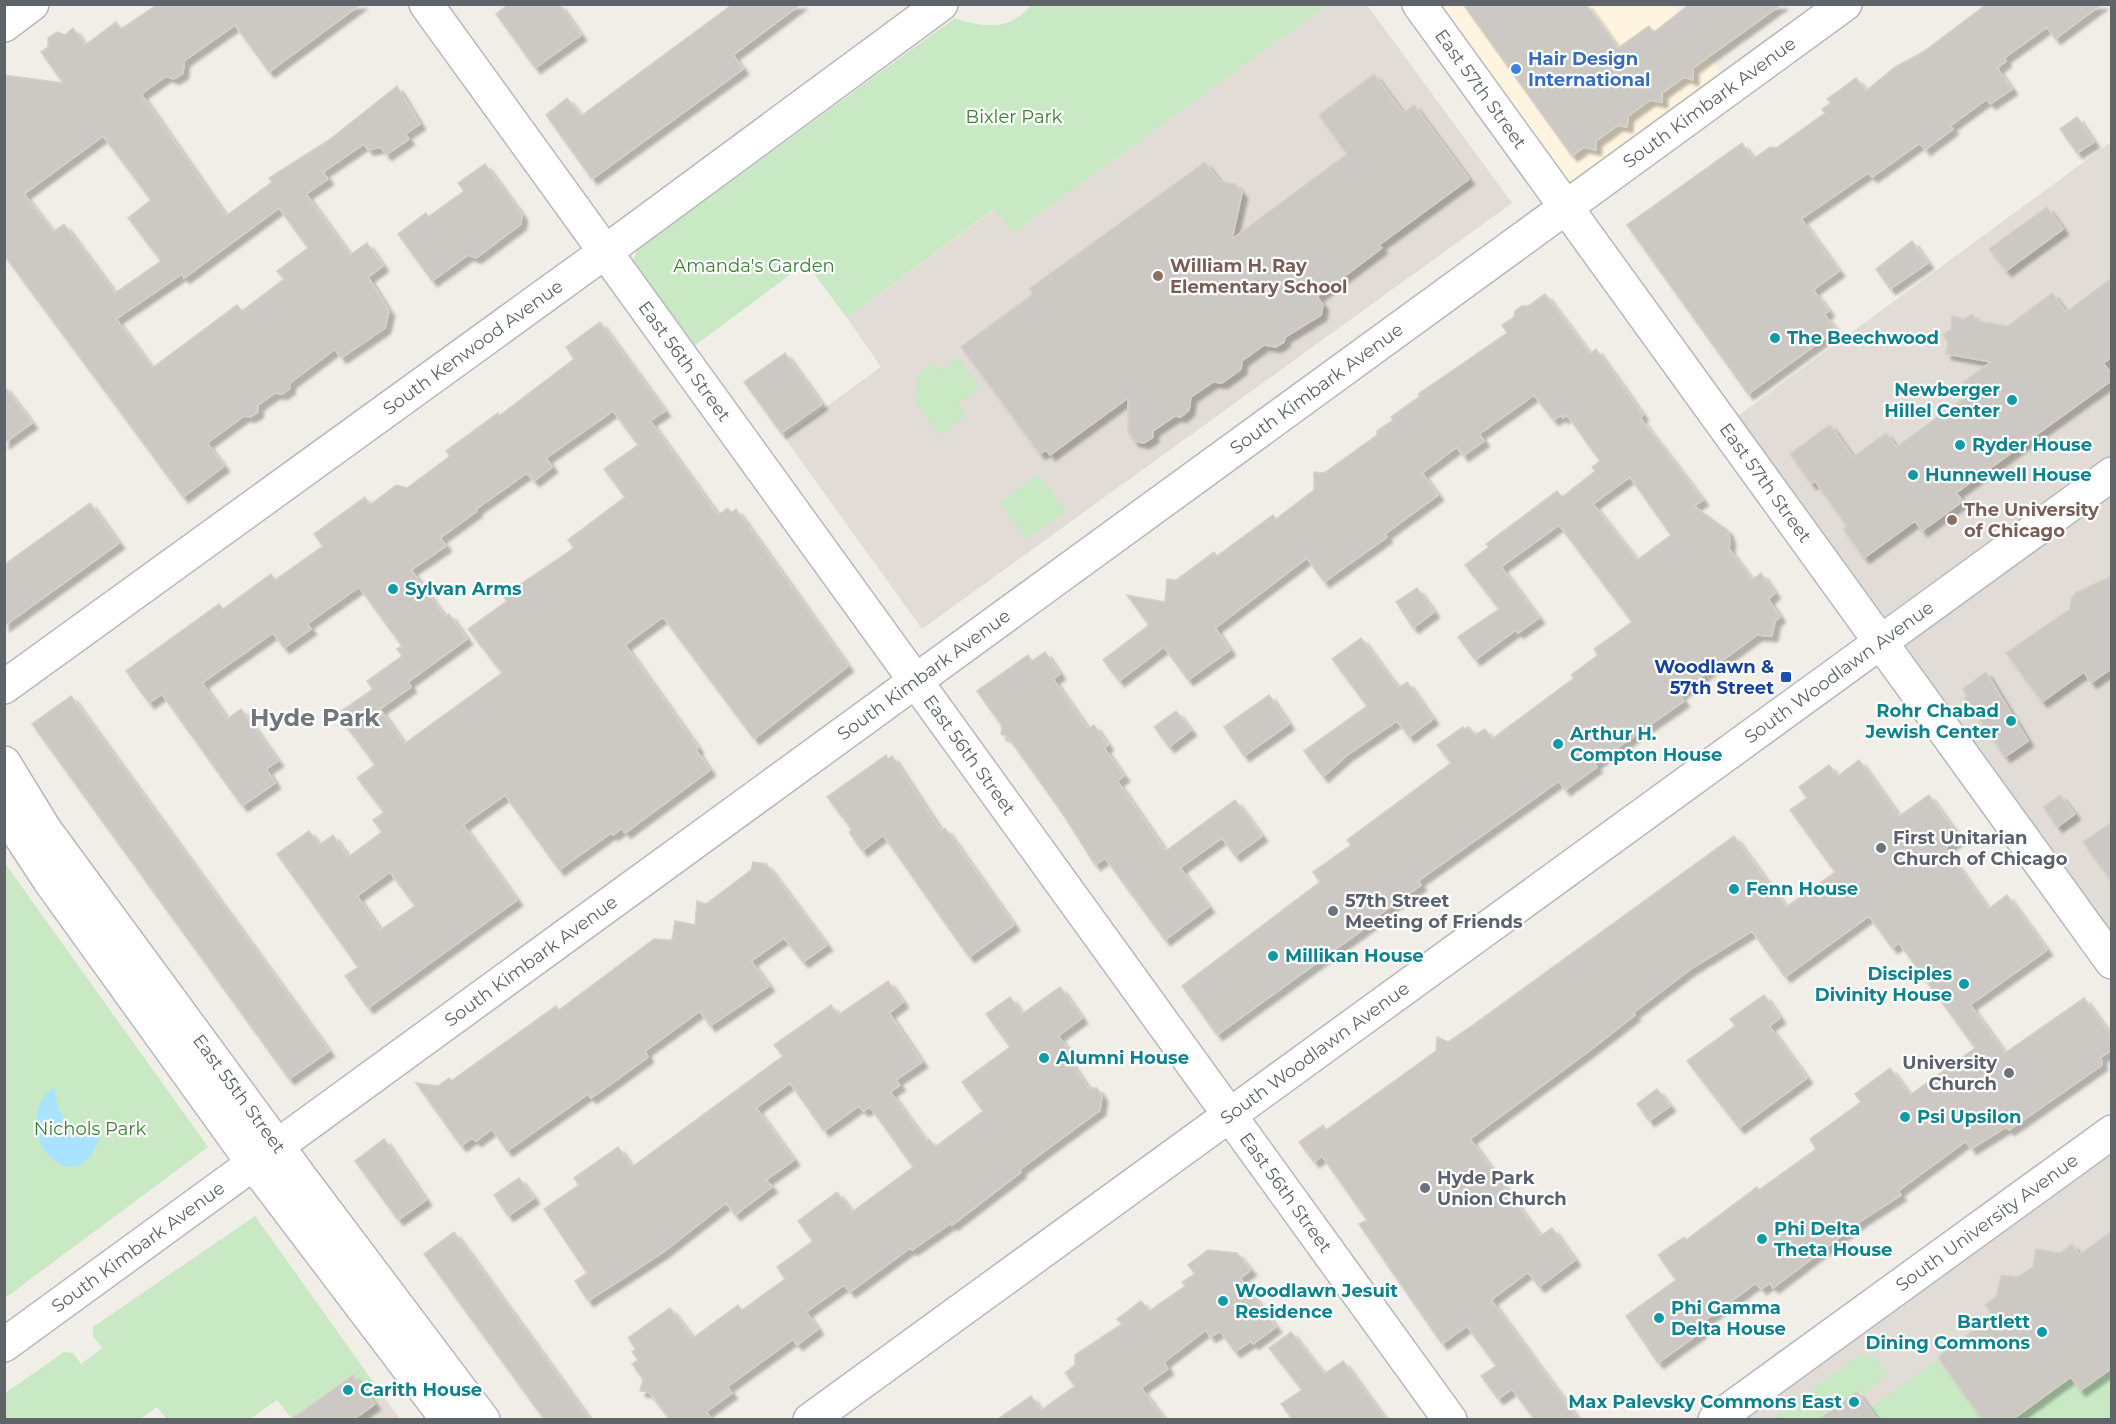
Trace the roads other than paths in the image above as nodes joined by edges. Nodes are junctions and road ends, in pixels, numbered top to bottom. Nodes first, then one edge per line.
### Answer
1 (32, 4) edge
2 (426, 4) edge
3 (940, 4) edge
4 (1419, 4) edge
5 (1845, 4) edge
6 (4, 25) edge
7 (1566, 208) junction
8 (605, 252) junction
9 (2112, 474) edge
10 (1880, 642) junction
11 (915, 680) junction
12 (4, 687) edge
13 (4, 763) edge
14 (4, 811) edge
15 (2112, 962) edge
16 (1229, 1115) junction
17 (2112, 1132) edge
18 (265, 1154) junction
19 (4, 1345) edge
20 (448, 1419) edge
21 (483, 1419) edge
22 (810, 1419) edge
23 (1450, 1419) edge
24 (1715, 1419) edge

1 - 6 street
2 - 8 street, East 56th Street
3 - 8 street, South Kenwood Avenue
4 - 7 street, East 57th Street
5 - 7 street, South Kimbark Avenue
7 - 10 street, East 57th Street
7 - 11 street, South Kimbark Avenue
8 - 11 street, East 56th Street
8 - 12 street, South Kenwood Avenue
9 - 10 street, South Woodlawn Avenue
10 - 15 street, East 57th Street
10 - 16 street, South Woodlawn Avenue
11 - 16 street, East 56th Street
11 - 18 street, South Kimbark Avenue
13 - 18 street, East 55th Street
14 - 18 street, East 55th Street
16 - 22 street, South Woodlawn Avenue
16 - 23 street, East 56th Street
17 - 24 street, South University Avenue
18 - 19 street, South Kimbark Avenue
18 - 20 street, East 55th Street
18 - 21 street, East 55th Street

